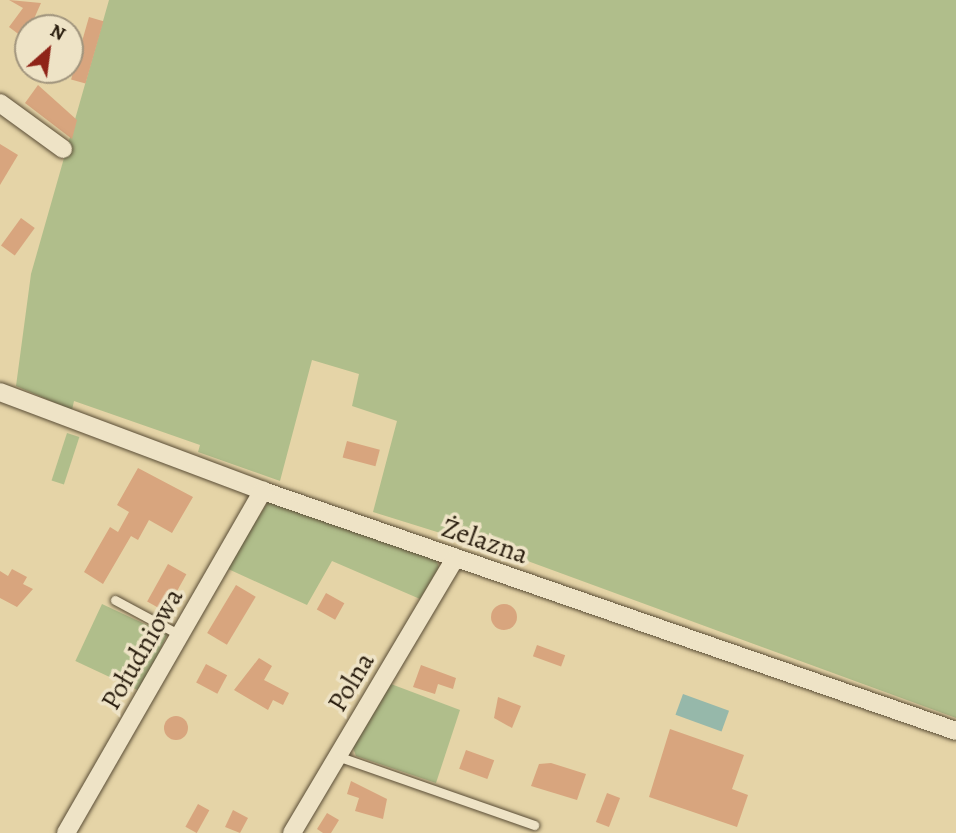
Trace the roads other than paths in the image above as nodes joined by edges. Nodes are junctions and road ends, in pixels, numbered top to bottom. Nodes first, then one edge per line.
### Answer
1 (0, 103) edge
2 (63, 149) dead end
3 (0, 392) edge
4 (263, 491) junction
5 (455, 558) junction
6 (115, 600) dead end
7 (180, 635) junction
8 (956, 731) edge
9 (337, 756) junction
10 (534, 825) dead end
11 (66, 833) edge
12 (292, 833) edge

1 - 2 street
3 - 4 street, Żelazna
4 - 5 street, Żelazna
4 - 7 street, Południowa
5 - 8 street, Żelazna
5 - 9 street, Polna
6 - 7 lane
7 - 11 street, Południowa
9 - 10 lane
9 - 12 street, Polna

